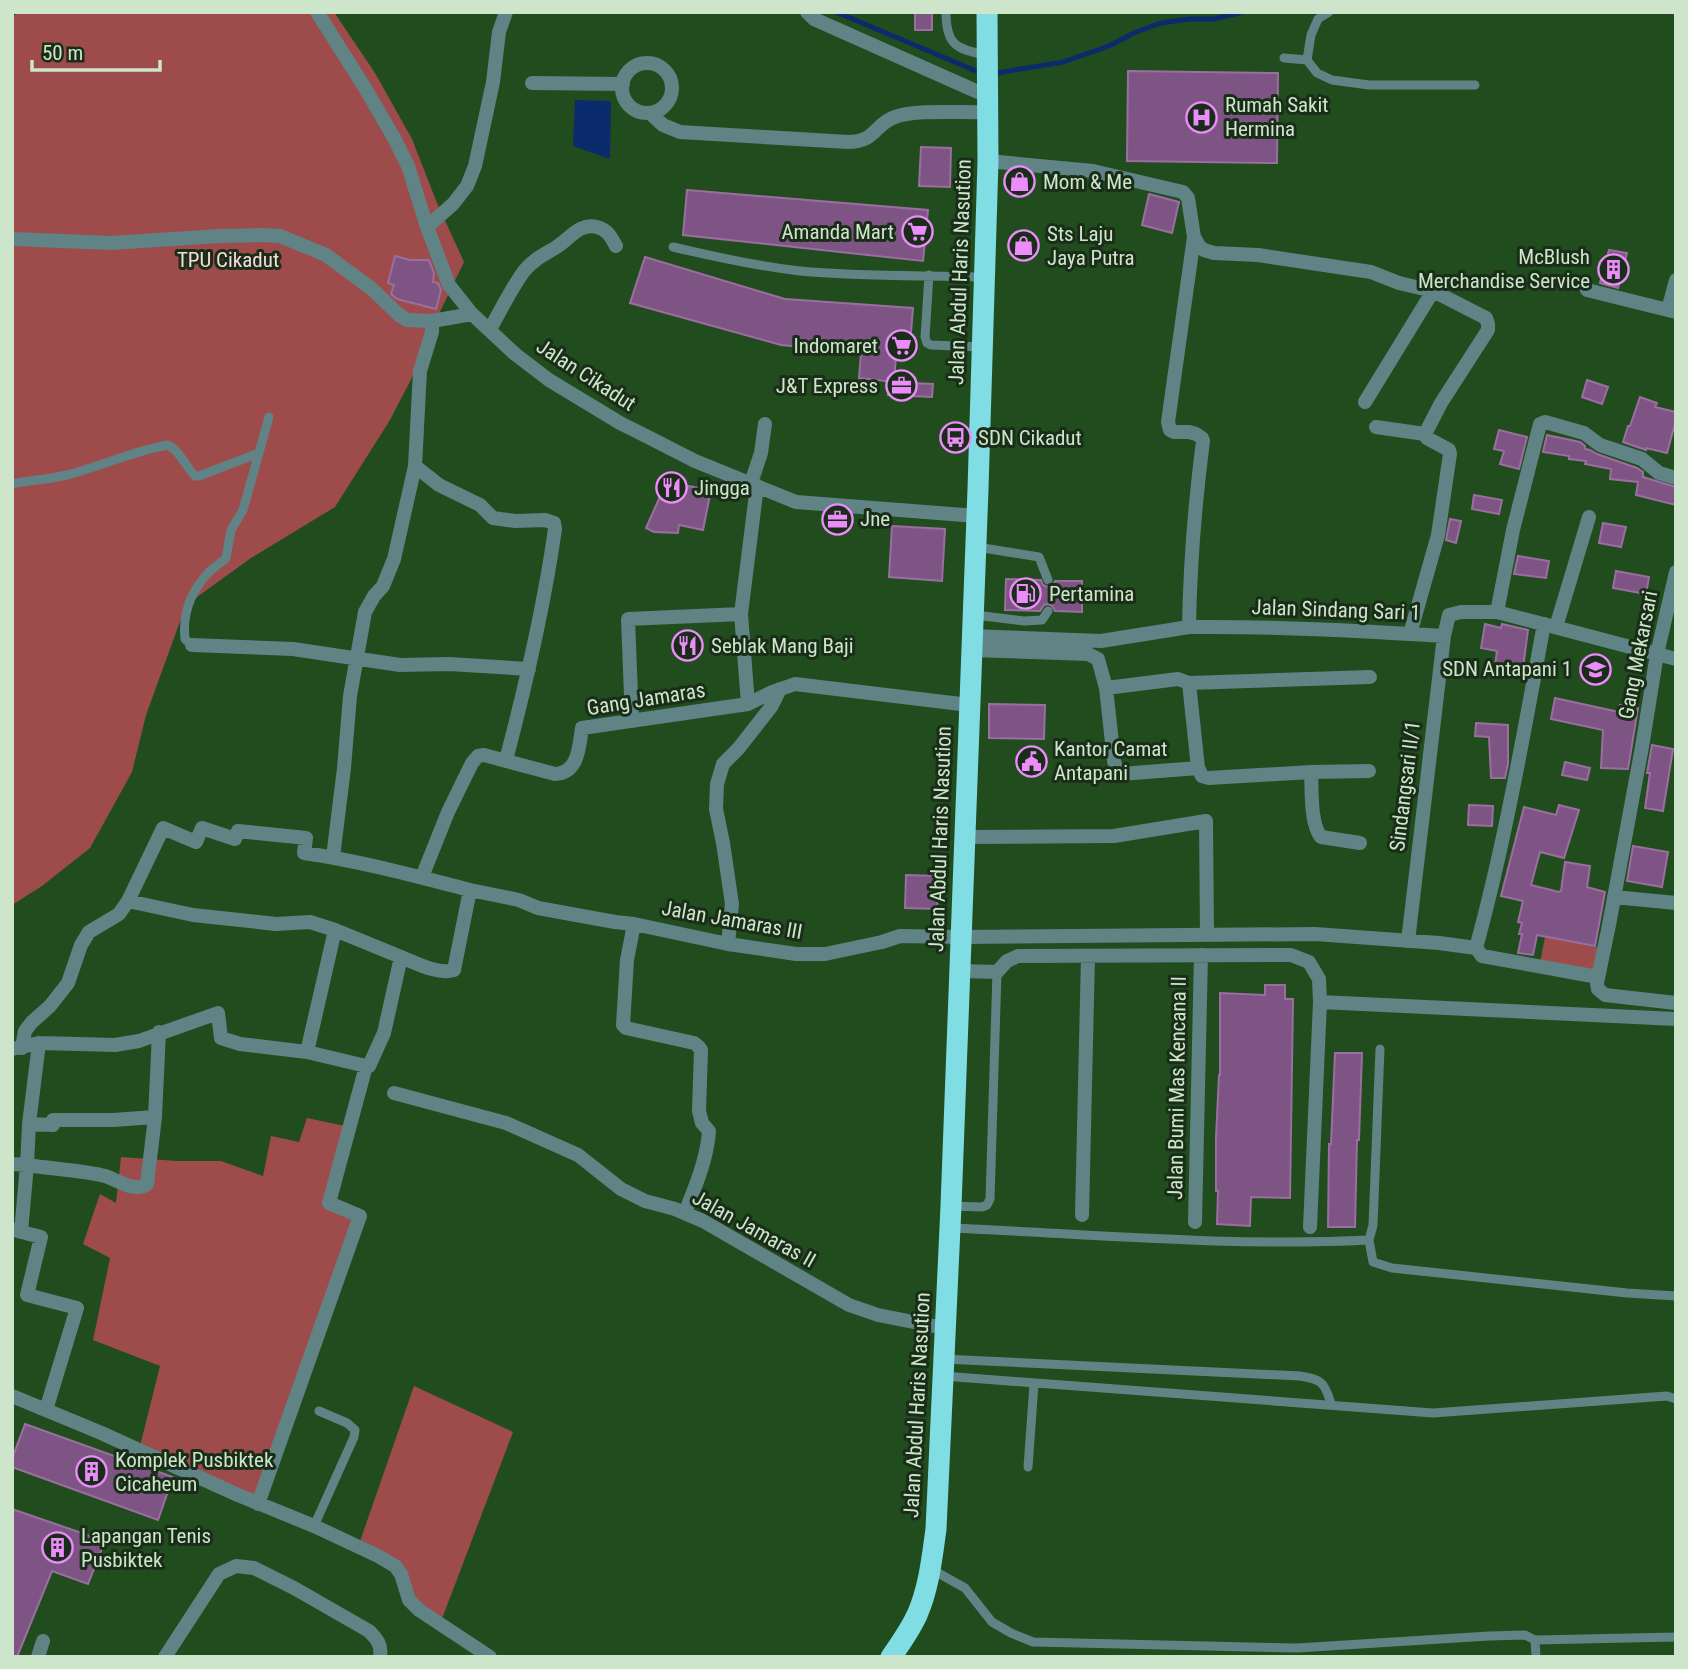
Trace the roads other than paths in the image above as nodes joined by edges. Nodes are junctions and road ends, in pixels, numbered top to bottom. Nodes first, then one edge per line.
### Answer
1 (317, 12) edge
2 (506, 12) edge
3 (807, 12) edge
4 (947, 12) edge
5 (987, 12) edge
6 (1329, 12) edge
7 (987, 57) junction
8 (1284, 58) dead end
9 (1307, 60) junction
10 (532, 83) dead end
11 (623, 84) junction
12 (1475, 85) dead end
13 (987, 98) junction
14 (650, 113) junction
15 (988, 161) junction
16 (427, 227) junction
17 (1194, 237) junction
18 (12, 239) edge
19 (616, 246) dead end
20 (673, 247) dead end
21 (929, 275) junction
22 (984, 277) junction
23 (1676, 280) edge
24 (1587, 290) dead end
25 (1433, 291) junction
26 (1672, 311) edge
27 (472, 314) junction
28 (432, 321) junction
29 (490, 328) junction
30 (982, 347) junction
31 (1365, 402) dead end
32 (269, 417) dead end
33 (765, 425) dead end
34 (1376, 427) dead end
35 (1425, 434) junction
36 (259, 453) junction
37 (415, 466) junction
38 (1676, 478) edge
39 (12, 484) edge
40 (754, 484) junction
41 (976, 516) junction
42 (1589, 517) dead end
43 (975, 547) junction
44 (1676, 572) edge
45 (1048, 580) dead end
46 (1048, 611) dead end
47 (1497, 612) junction
48 (741, 614) junction
49 (1550, 625) junction
50 (1189, 627) junction
51 (972, 634) junction
52 (1410, 634) junction
53 (1444, 636) junction
54 (192, 645) joint
55 (1657, 654) junction
56 (358, 657) junction
57 (1676, 659) edge
58 (529, 669) junction
59 (1370, 677) dead end
60 (1189, 683) junction
61 (1106, 688) junction
62 (780, 690) junction
63 (748, 704) junction
64 (969, 705) junction
65 (632, 721) junction
66 (506, 760) junction
67 (1198, 768) junction
68 (1368, 771) dead end
69 (1311, 772) junction
70 (964, 837) junction
71 (1360, 843) dead end
72 (333, 857) junction
73 (422, 877) junction
74 (470, 890) junction
75 (1614, 897) junction
76 (128, 901) junction
77 (1676, 903) edge
78 (634, 924) junction
79 (335, 930) junction
80 (1208, 935) junction
81 (961, 937) junction
82 (1408, 941) junction
83 (728, 944) junction
84 (1476, 948) junction
85 (1202, 955) junction
86 (1088, 956) junction
87 (401, 957) junction
88 (960, 971) junction
89 (997, 972) junction
90 (1598, 977) junction
91 (1320, 1002) junction
92 (1676, 1003) edge
93 (1676, 1019) edge
94 (159, 1032) junction
95 (39, 1043) junction
96 (17, 1049) edge
97 (1380, 1049) dead end
98 (307, 1052) junction
99 (366, 1066) junction
100 (394, 1093) dead end
101 (155, 1117) junction
102 (29, 1124) junction
103 (12, 1164) edge
104 (27, 1166) junction
105 (951, 1206) junction
106 (685, 1213) junction
107 (1082, 1215) dead end
108 (1195, 1222) dead end
109 (1310, 1227) dead end
110 (950, 1228) junction
111 (17, 1231) edge
112 (1369, 1240) junction
113 (1676, 1296) edge
114 (944, 1328) junction
115 (943, 1367) junction
116 (1034, 1384) junction
117 (12, 1395) edge
118 (1676, 1399) edge
119 (1331, 1404) junction
120 (46, 1410) junction
121 (319, 1411) dead end
122 (1027, 1467) dead end
123 (258, 1504) junction
124 (314, 1526) junction
125 (931, 1569) junction
126 (1676, 1637) edge
127 (1535, 1640) junction
128 (43, 1641) dead end
129 (38, 1657) edge
130 (165, 1657) edge
131 (380, 1657) edge
132 (490, 1657) edge
133 (891, 1657) edge
134 (1536, 1657) edge

1 - 16 street, Jalan Cikadut
2 - 16 street
3 - 13 street
4 - 7 lane
5 - 7 highway, Jalan Abdul Haris Nasution
6 - 9 lane
7 - 13 highway, Jalan Abdul Haris Nasution
8 - 9 lane
9 - 12 lane
10 - 11 street
11 - 14 street
11 - 14 street
13 - 14 street
13 - 15 highway, Jalan Abdul Haris Nasution
15 - 17 street
15 - 22 highway, Jalan Abdul Haris Nasution
16 - 27 street, Jalan Cikadut
17 - 25 street
17 - 50 street
18 - 28 street
19 - 29 street
20 - 21 lane
21 - 22 lane
21 - 30 lane
22 - 30 highway, Jalan Abdul Haris Nasution
23 - 26 street
24 - 26 street
25 - 31 street
25 - 35 street
27 - 28 street
27 - 29 street, Jalan Cikadut
28 - 37 street
29 - 40 street, Jalan Cikadut
30 - 41 highway, Jalan Abdul Haris Nasution
32 - 36 lane
33 - 40 street
34 - 35 street
35 - 52 street
36 - 39 lane
36 - 54 lane
37 - 56 street
37 - 58 street
38 - 47 street
40 - 41 street, Jalan Cikadut
40 - 48 street
41 - 43 highway, Jalan Abdul Haris Nasution
42 - 49 street
43 - 45 lane
43 - 51 highway, Jalan Abdul Haris Nasution
44 - 55 street, Gang Mekarsari
46 - 51 lane
47 - 49 street, Jalan Sindang Sari 1
47 - 53 street, Jalan Sindang Sari 1
48 - 63 street
48 - 65 street
49 - 55 street, Jalan Sindang Sari 1
49 - 84 street
50 - 51 street, Jalan Sindang Sari 1
50 - 52 street, Jalan Sindang Sari 1
51 - 61 street
51 - 64 highway, Jalan Abdul Haris Nasution
52 - 53 street, Jalan Sindang Sari 1
53 - 82 street, Sindangsari II/1
54 - 56 street
55 - 57 street, Jalan Sindang Sari 1
55 - 75 street, Gang Mekarsari
56 - 58 street
56 - 72 street
58 - 66 street
59 - 60 street
60 - 61 street
60 - 67 street
61 - 67 street
62 - 63 street, Gang Jamaras
62 - 64 street, Gang Jamaras
62 - 83 street
63 - 65 street, Gang Jamaras
64 - 70 highway, Jalan Abdul Haris Nasution
65 - 66 street, Gang Jamaras
66 - 73 street, Gang Jamaras
67 - 69 street
68 - 69 street
69 - 71 street
70 - 80 street
70 - 81 highway, Jalan Abdul Haris Nasution
72 - 73 street
72 - 76 street
73 - 74 street
74 - 78 street, Jalan Jamaras III
74 - 87 street
75 - 77 street
75 - 90 street, Gang Mekarsari
76 - 79 street
76 - 96 street
78 - 83 street, Jalan Jamaras III
78 - 106 street
79 - 87 street
79 - 98 street
80 - 81 street, Jalan Jamaras III
80 - 82 street, Jalan Jamaras III
81 - 83 street, Jalan Jamaras III
81 - 88 highway, Jalan Abdul Haris Nasution
82 - 84 street, Jalan Jamaras III
84 - 90 street, Jalan Jamaras III
85 - 86 street
85 - 91 street
85 - 108 street, Jalan Bumi Mas Kencana II
86 - 89 street
86 - 107 street
87 - 99 street
88 - 89 street
88 - 105 highway, Jalan Abdul Haris Nasution
89 - 105 lane
90 - 92 street
91 - 93 street
91 - 109 street
94 - 95 street
94 - 98 street
94 - 101 street
95 - 96 street
95 - 102 street
97 - 112 lane
98 - 99 street
99 - 123 street
100 - 106 street, Jalan Jamaras II
101 - 102 street
101 - 104 street
102 - 104 street
103 - 104 street
104 - 111 street
105 - 110 highway, Jalan Abdul Haris Nasution
106 - 114 street, Jalan Jamaras II
110 - 112 lane
110 - 114 highway, Jalan Abdul Haris Nasution
111 - 120 street
112 - 113 lane
114 - 115 highway, Jalan Abdul Haris Nasution
115 - 116 lane
115 - 119 lane
115 - 125 highway, Jalan Abdul Haris Nasution
116 - 119 lane
116 - 122 lane
117 - 120 street
118 - 119 lane
120 - 123 street
121 - 124 lane
123 - 124 street
124 - 132 street
125 - 127 lane
125 - 133 highway, Jalan Abdul Haris Nasution
126 - 127 lane
127 - 134 lane
128 - 129 street
130 - 131 street

